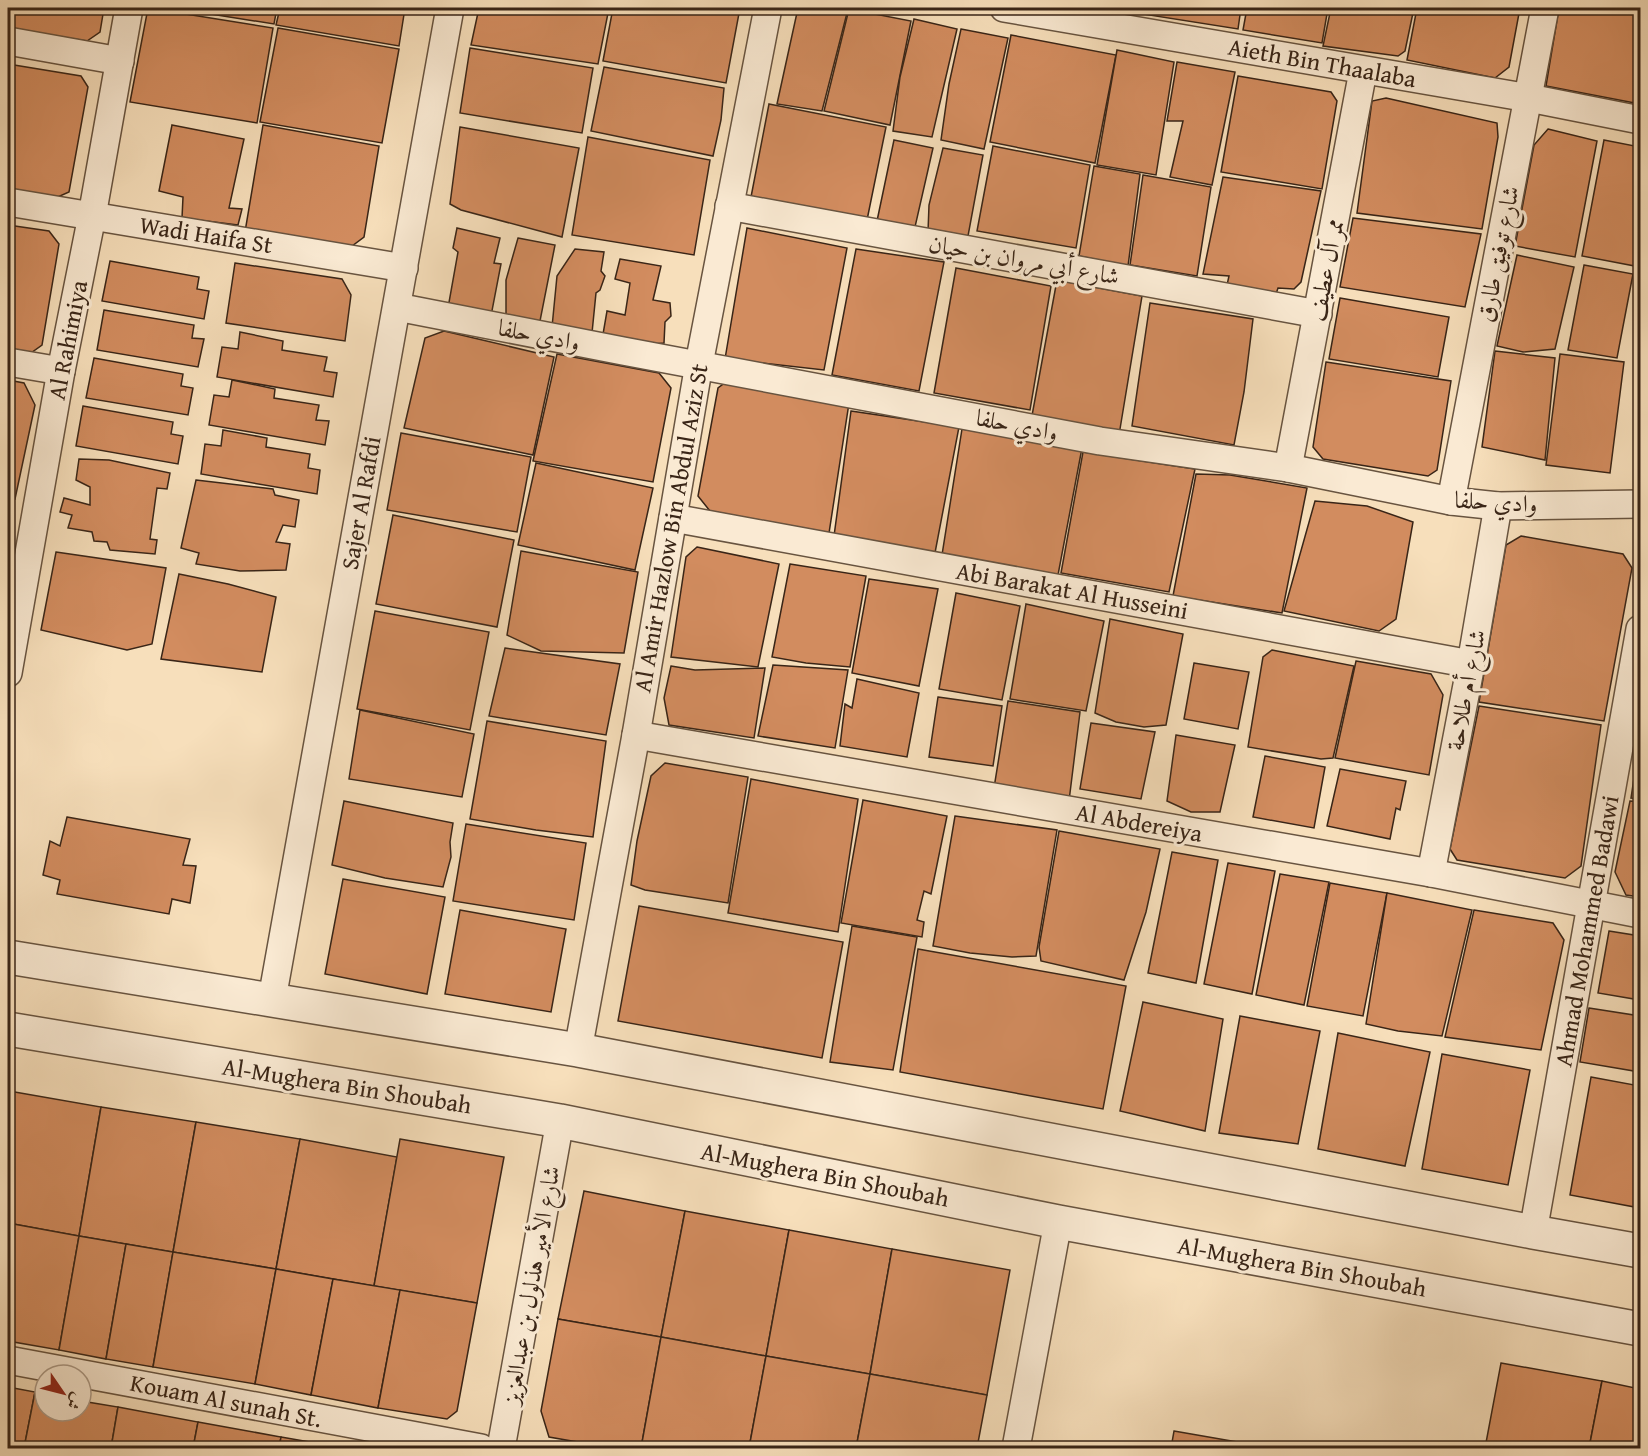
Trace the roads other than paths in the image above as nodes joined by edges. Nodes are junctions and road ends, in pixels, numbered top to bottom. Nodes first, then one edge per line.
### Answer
1 (129, 8) edge
2 (450, 8) edge
3 (768, 8) edge
4 (1004, 8) edge
5 (1545, 8) edge
6 (8, 41) edge
7 (120, 61) junction
8 (1363, 71) junction
9 (1528, 98) junction
10 (1641, 120) edge
11 (8, 202) edge
12 (729, 206) junction
13 (92, 216) junction
14 (404, 268) junction
15 (397, 306) junction
16 (1318, 314) junction
17 (8, 362) edge
18 (699, 364) junction
19 (61, 371) junction
20 (1288, 468) junction
21 (1451, 501) junction
22 (1641, 504) edge
23 (1498, 506) junction
24 (673, 518) junction
25 (12, 618) edge
26 (1641, 629) edge
27 (1471, 664) junction
28 (8, 673) edge
29 (636, 735) junction
30 (1431, 873) junction
31 (1592, 906) junction
32 (1641, 914) edge
33 (8, 957) edge
34 (272, 999) junction
35 (8, 1029) edge
36 (578, 1050) junction
37 (560, 1121) junction
38 (1058, 1222) junction
39 (1533, 1232) junction
40 (1641, 1251) edge
41 (1641, 1329) edge
42 (8, 1360) edge
43 (481, 1449) edge
44 (501, 1449) edge
45 (1016, 1449) edge

1 - 7 street, Al Rahimiya
2 - 14 street, Sajer Al Rafdi
3 - 12 street, Al Amir Hazlow Bin Abdul Aziz St
4 - 8 street, Aieth Bin Thaalaba
5 - 9 street, شارع توفيق طارق
6 - 7 street
7 - 13 street, Al Rahimiya
8 - 9 street, Aieth Bin Thaalaba
8 - 16 street, ممر آل عطيف
9 - 10 street, Aieth Bin Thaalaba
9 - 21 street, شارع توفيق طارق
11 - 13 street, Wadi Haifa St
12 - 16 street, شارع أبي مروان بن حيان
12 - 18 street, Al Amir Hazlow Bin Abdul Aziz St
13 - 14 street, Wadi Haifa St
13 - 19 street, Al Rahimiya
14 - 15 street, Sajer Al Rafdi
15 - 18 street, وادي حلفا
15 - 34 street, Sajer Al Rafdi
16 - 20 street, ممر آل عطيف
17 - 19 street
18 - 20 street, وادي حلفا
18 - 24 street, Al Amir Hazlow Bin Abdul Aziz St
19 - 25 street, Al Rahimiya
20 - 21 street, وادي حلفا
21 - 23 street, وادي حلفا
22 - 23 street, وادي حلفا
23 - 27 street, شارع أم طلاحة
24 - 27 street, Abi Barakat Al Husseini
24 - 29 street, Al Amir Hazlow Bin Abdul Aziz St
25 - 28 street, Al Rahimiya
26 - 31 street, Ahmad Mohammed Badawi
27 - 30 street, شارع أم طلاحة
29 - 30 street, Al Abdereiya
29 - 36 street, Al Amir Hazlow Bin Abdul Aziz St
30 - 31 street, Al Abdereiya
31 - 32 street, Al Abdereiya
31 - 39 street, Ahmad Mohammed Badawi
33 - 34 street
34 - 36 street
35 - 37 street, Al-Mughera Bin Shoubah
36 - 39 street
37 - 38 street, Al-Mughera Bin Shoubah
37 - 44 street, شارع الأمير هذلول بن عبدالعزيز
38 - 41 street, Al-Mughera Bin Shoubah
38 - 45 street
39 - 40 street
42 - 43 street, Kouam Al sunah St.

